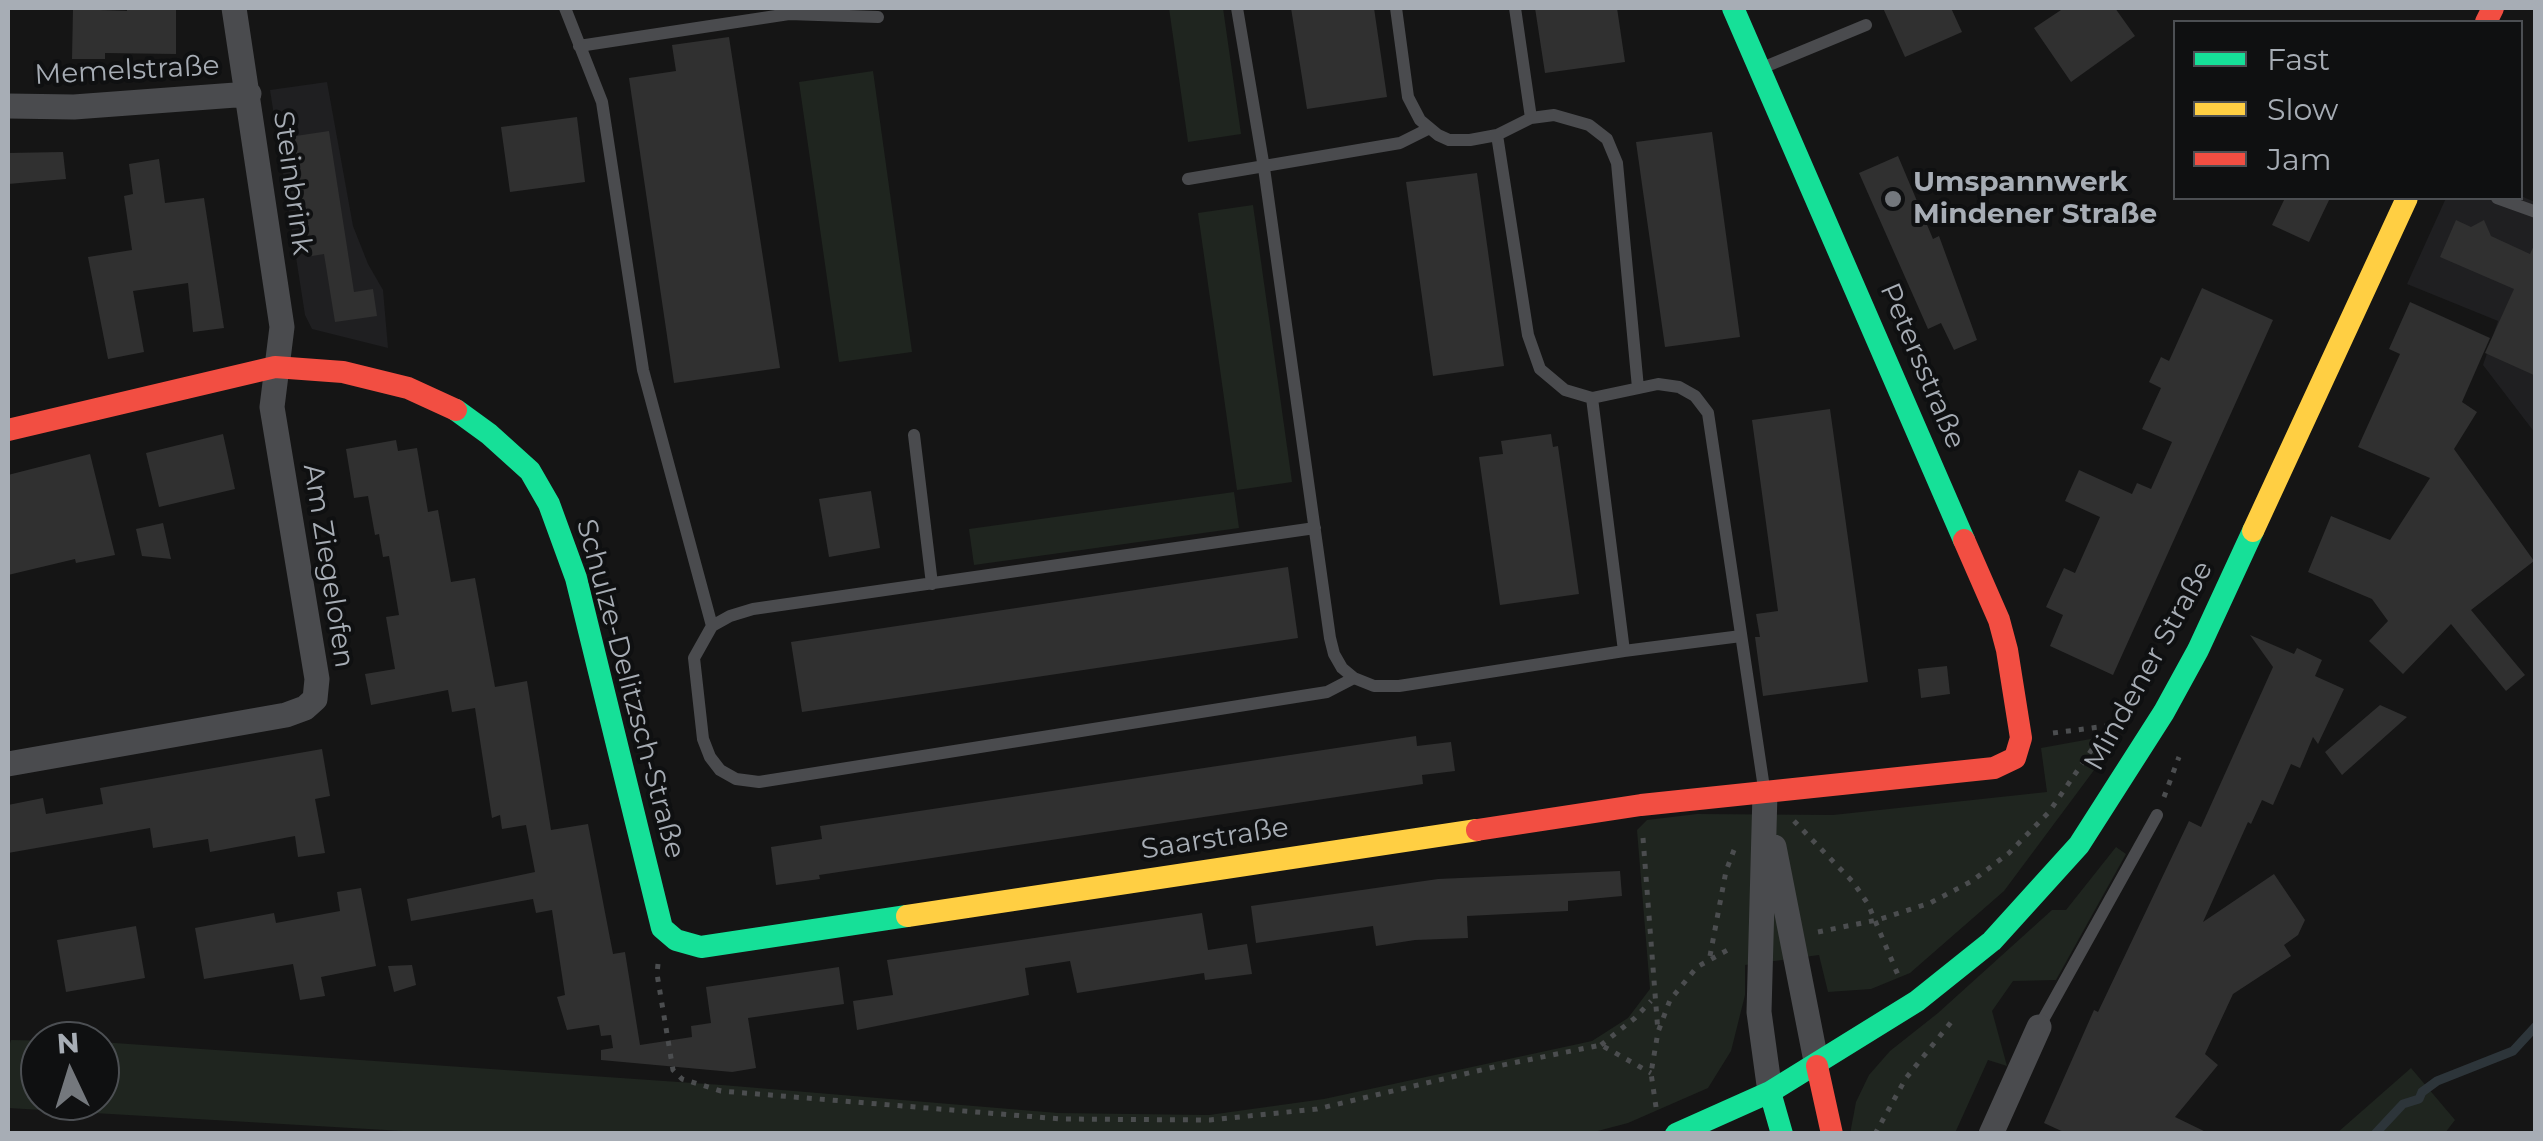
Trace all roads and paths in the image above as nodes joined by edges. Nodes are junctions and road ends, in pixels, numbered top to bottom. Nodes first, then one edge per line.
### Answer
1 (234, 8) edge
2 (566, 8) edge
3 (1236, 8) edge
4 (1396, 8) edge
5 (1515, 8) edge
6 (1733, 8) edge
7 (878, 17) dead end
8 (1866, 25) dead end
9 (579, 46) junction
10 (1760, 69) junction
11 (249, 94) junction
12 (8, 106) edge
13 (1530, 118) junction
14 (1428, 129) junction
15 (1497, 135) junction
16 (1264, 168) junction
17 (1188, 180) dead end
18 (2406, 200) edge
19 (2503, 200) edge
20 (2536, 212) edge
21 (275, 367) junction
22 (1638, 388) junction
23 (1592, 398) junction
24 (8, 430) edge
25 (914, 435) dead end
26 (1314, 528) junction
27 (932, 584) junction
28 (712, 626) junction
29 (1740, 636) junction
30 (1624, 651) junction
31 (1354, 678) junction
32 (2018, 748) junction
33 (8, 764) edge
34 (1765, 792) junction
35 (1640, 806) junction
36 (2157, 815) dead end
37 (1736, 845) dead end
38 (1877, 920) junction
39 (669, 934) junction
40 (1790, 937) junction
41 (1760, 942) junction
42 (1710, 958) junction
43 (1653, 999) junction
44 (2039, 1027) joint
45 (1658, 1032) junction
46 (1602, 1045) junction
47 (1817, 1066) junction
48 (1651, 1072) junction
49 (1770, 1092) junction
50 (1658, 1116) dead end
51 (1676, 1134) edge
52 (1782, 1134) edge
53 (1832, 1134) edge
54 (1992, 1134) edge

1 - 11 street, Steinbrink
2 - 9 lane
3 - 16 lane
4 - 14 lane
5 - 13 lane
6 - 10 street, Petersstraße
7 - 9 lane
8 - 10 lane
9 - 28 lane
10 - 32 street, Petersstraße
11 - 12 street, Memelstraße
11 - 21 street, Steinbrink
13 - 15 lane
13 - 22 lane
14 - 15 lane
14 - 16 lane
15 - 23 lane
16 - 17 lane
16 - 26 lane
18 - 47 street, Mindener Straße
19 - 20 lane
21 - 24 street, Schulze-Delitzsch-Straße
21 - 33 street, Am Ziegelofen
21 - 39 street, Schulze-Delitzsch-Straße
22 - 23 lane
22 - 29 lane
23 - 30 lane
25 - 27 lane
26 - 27 lane
26 - 31 lane
27 - 28 lane
28 - 31 lane
29 - 30 lane
29 - 34 lane
30 - 31 lane
32 - 34 street, Saarstraße
32 - 38 path
34 - 35 street, Saarstraße
34 - 38 path
34 - 40 street
34 - 41 street
35 - 39 street, Saarstraße
35 - 43 path
36 - 44 lane
37 - 42 path
38 - 40 path
39 - 46 path
40 - 47 street
41 - 42 path
41 - 49 street
42 - 45 path
43 - 45 path
43 - 46 path
44 - 54 street
45 - 48 path
46 - 48 path
47 - 49 street, Mindener Straße
47 - 53 street
48 - 50 path
49 - 51 street, Mindener Straße
49 - 52 street

